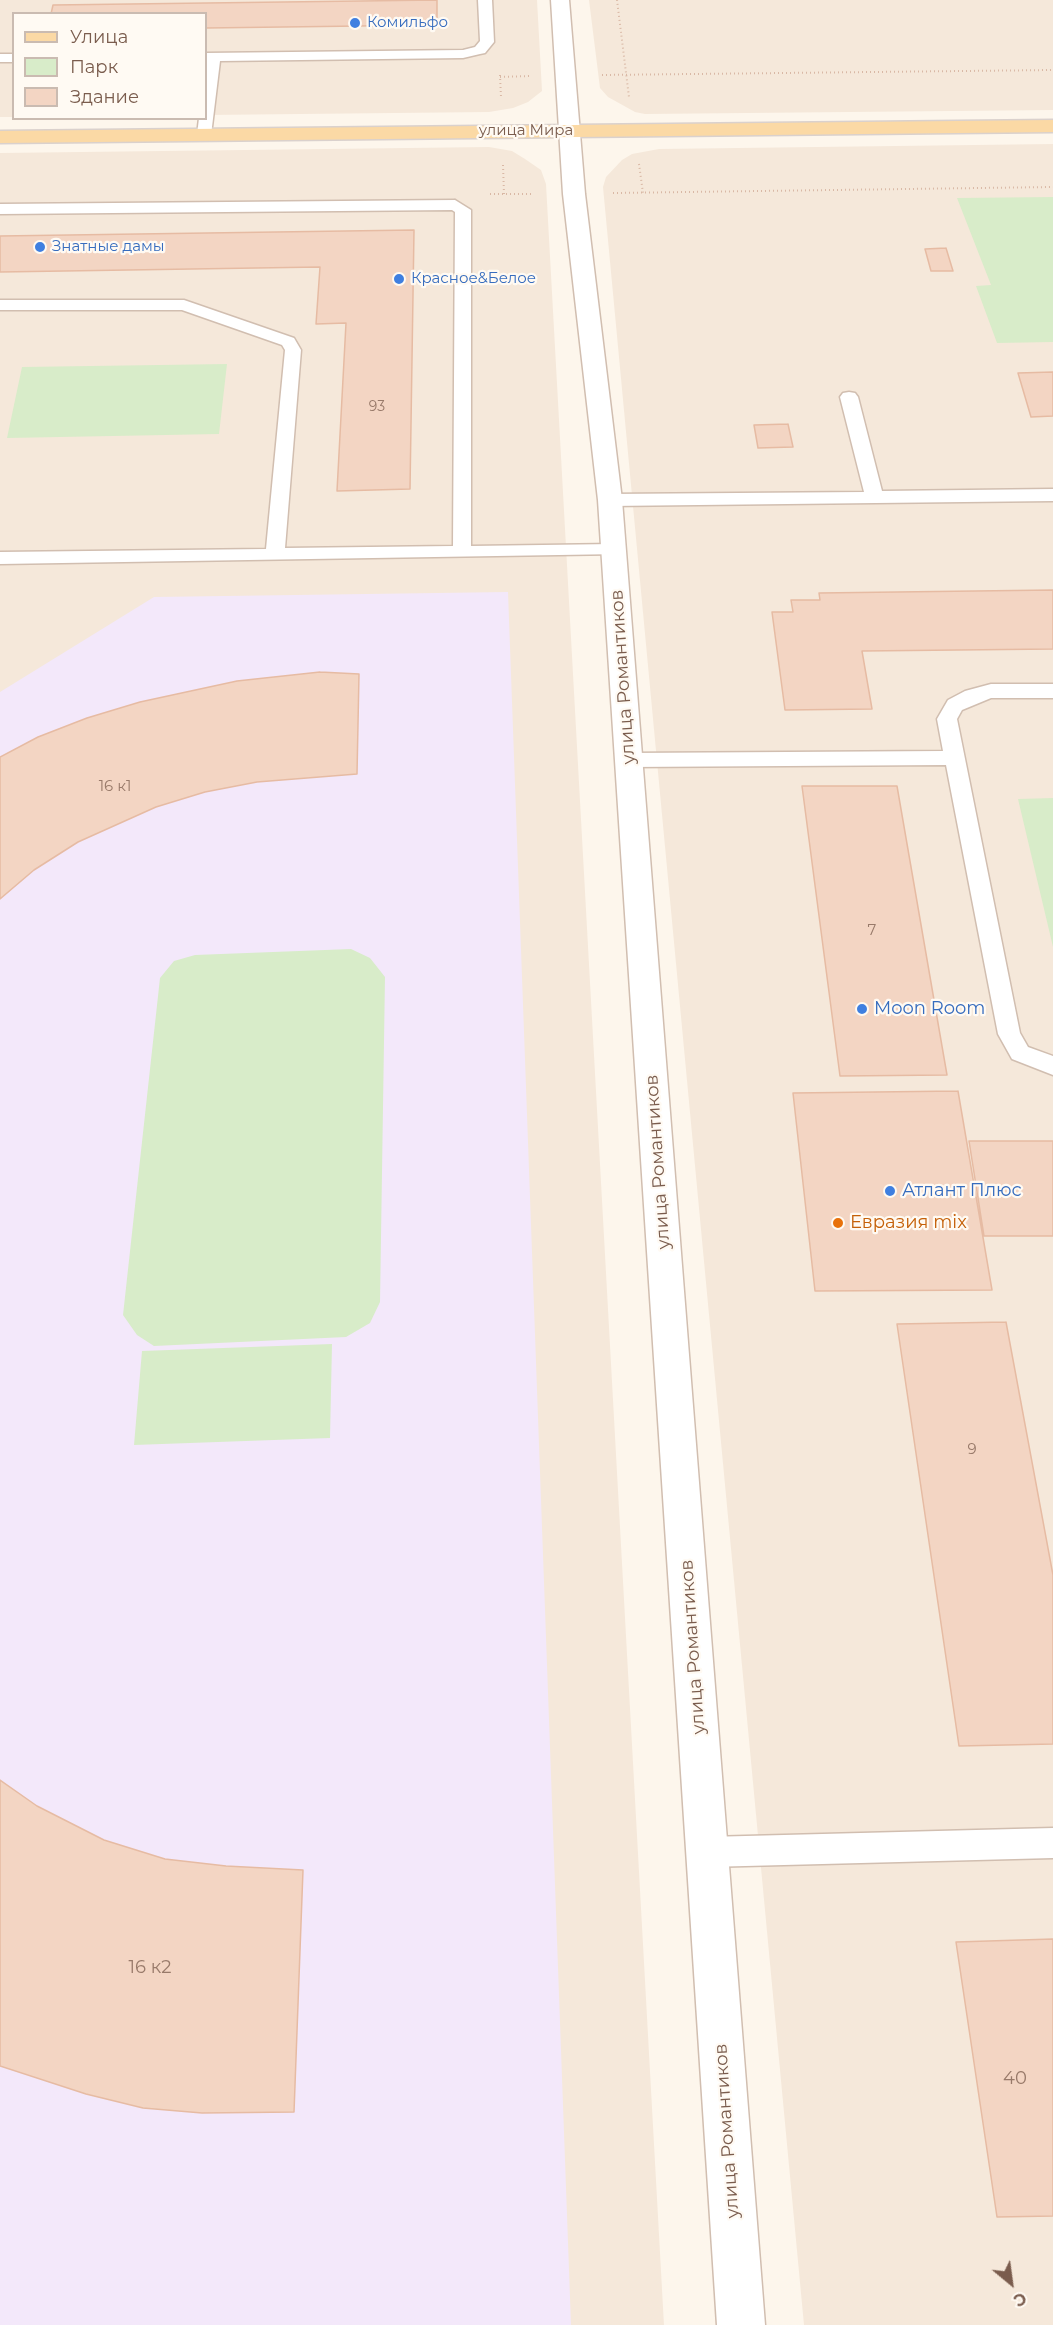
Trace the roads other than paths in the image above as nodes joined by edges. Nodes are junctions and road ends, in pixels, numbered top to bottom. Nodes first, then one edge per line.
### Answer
1 (485, 0) edge
2 (560, 0) edge
3 (209, 57) edge
4 (207, 88) edge
5 (205, 120) edge
6 (1053, 126) edge
7 (570, 130) junction
8 (204, 135) junction
9 (0, 137) edge
10 (0, 209) edge
11 (0, 305) edge
12 (849, 397) dead end
13 (1053, 495) edge
14 (874, 496) junction
15 (610, 500) junction
16 (462, 550) junction
17 (614, 550) junction
18 (275, 553) junction
19 (0, 558) edge
20 (1053, 691) edge
21 (954, 758) junction
22 (629, 760) junction
23 (1053, 1066) edge
24 (1053, 1843) edge
25 (707, 1852) junction
26 (741, 2325) edge

1 - 3 lane
2 - 7 street, улица Романтиков
3 - 4 lane
5 - 8 lane
6 - 7 main road, улица Мира
7 - 8 main road, улица Мира
7 - 15 street, улица Романтиков
8 - 9 main road, улица Мира
10 - 16 lane
11 - 18 lane
12 - 14 lane
13 - 14 lane
14 - 15 lane
15 - 17 street, улица Романтиков
16 - 17 lane
16 - 18 lane
17 - 22 street, улица Романтиков
18 - 19 lane
20 - 21 lane
21 - 22 lane
21 - 23 lane
22 - 25 street, улица Романтиков
24 - 25 lane
25 - 26 street, улица Романтиков

